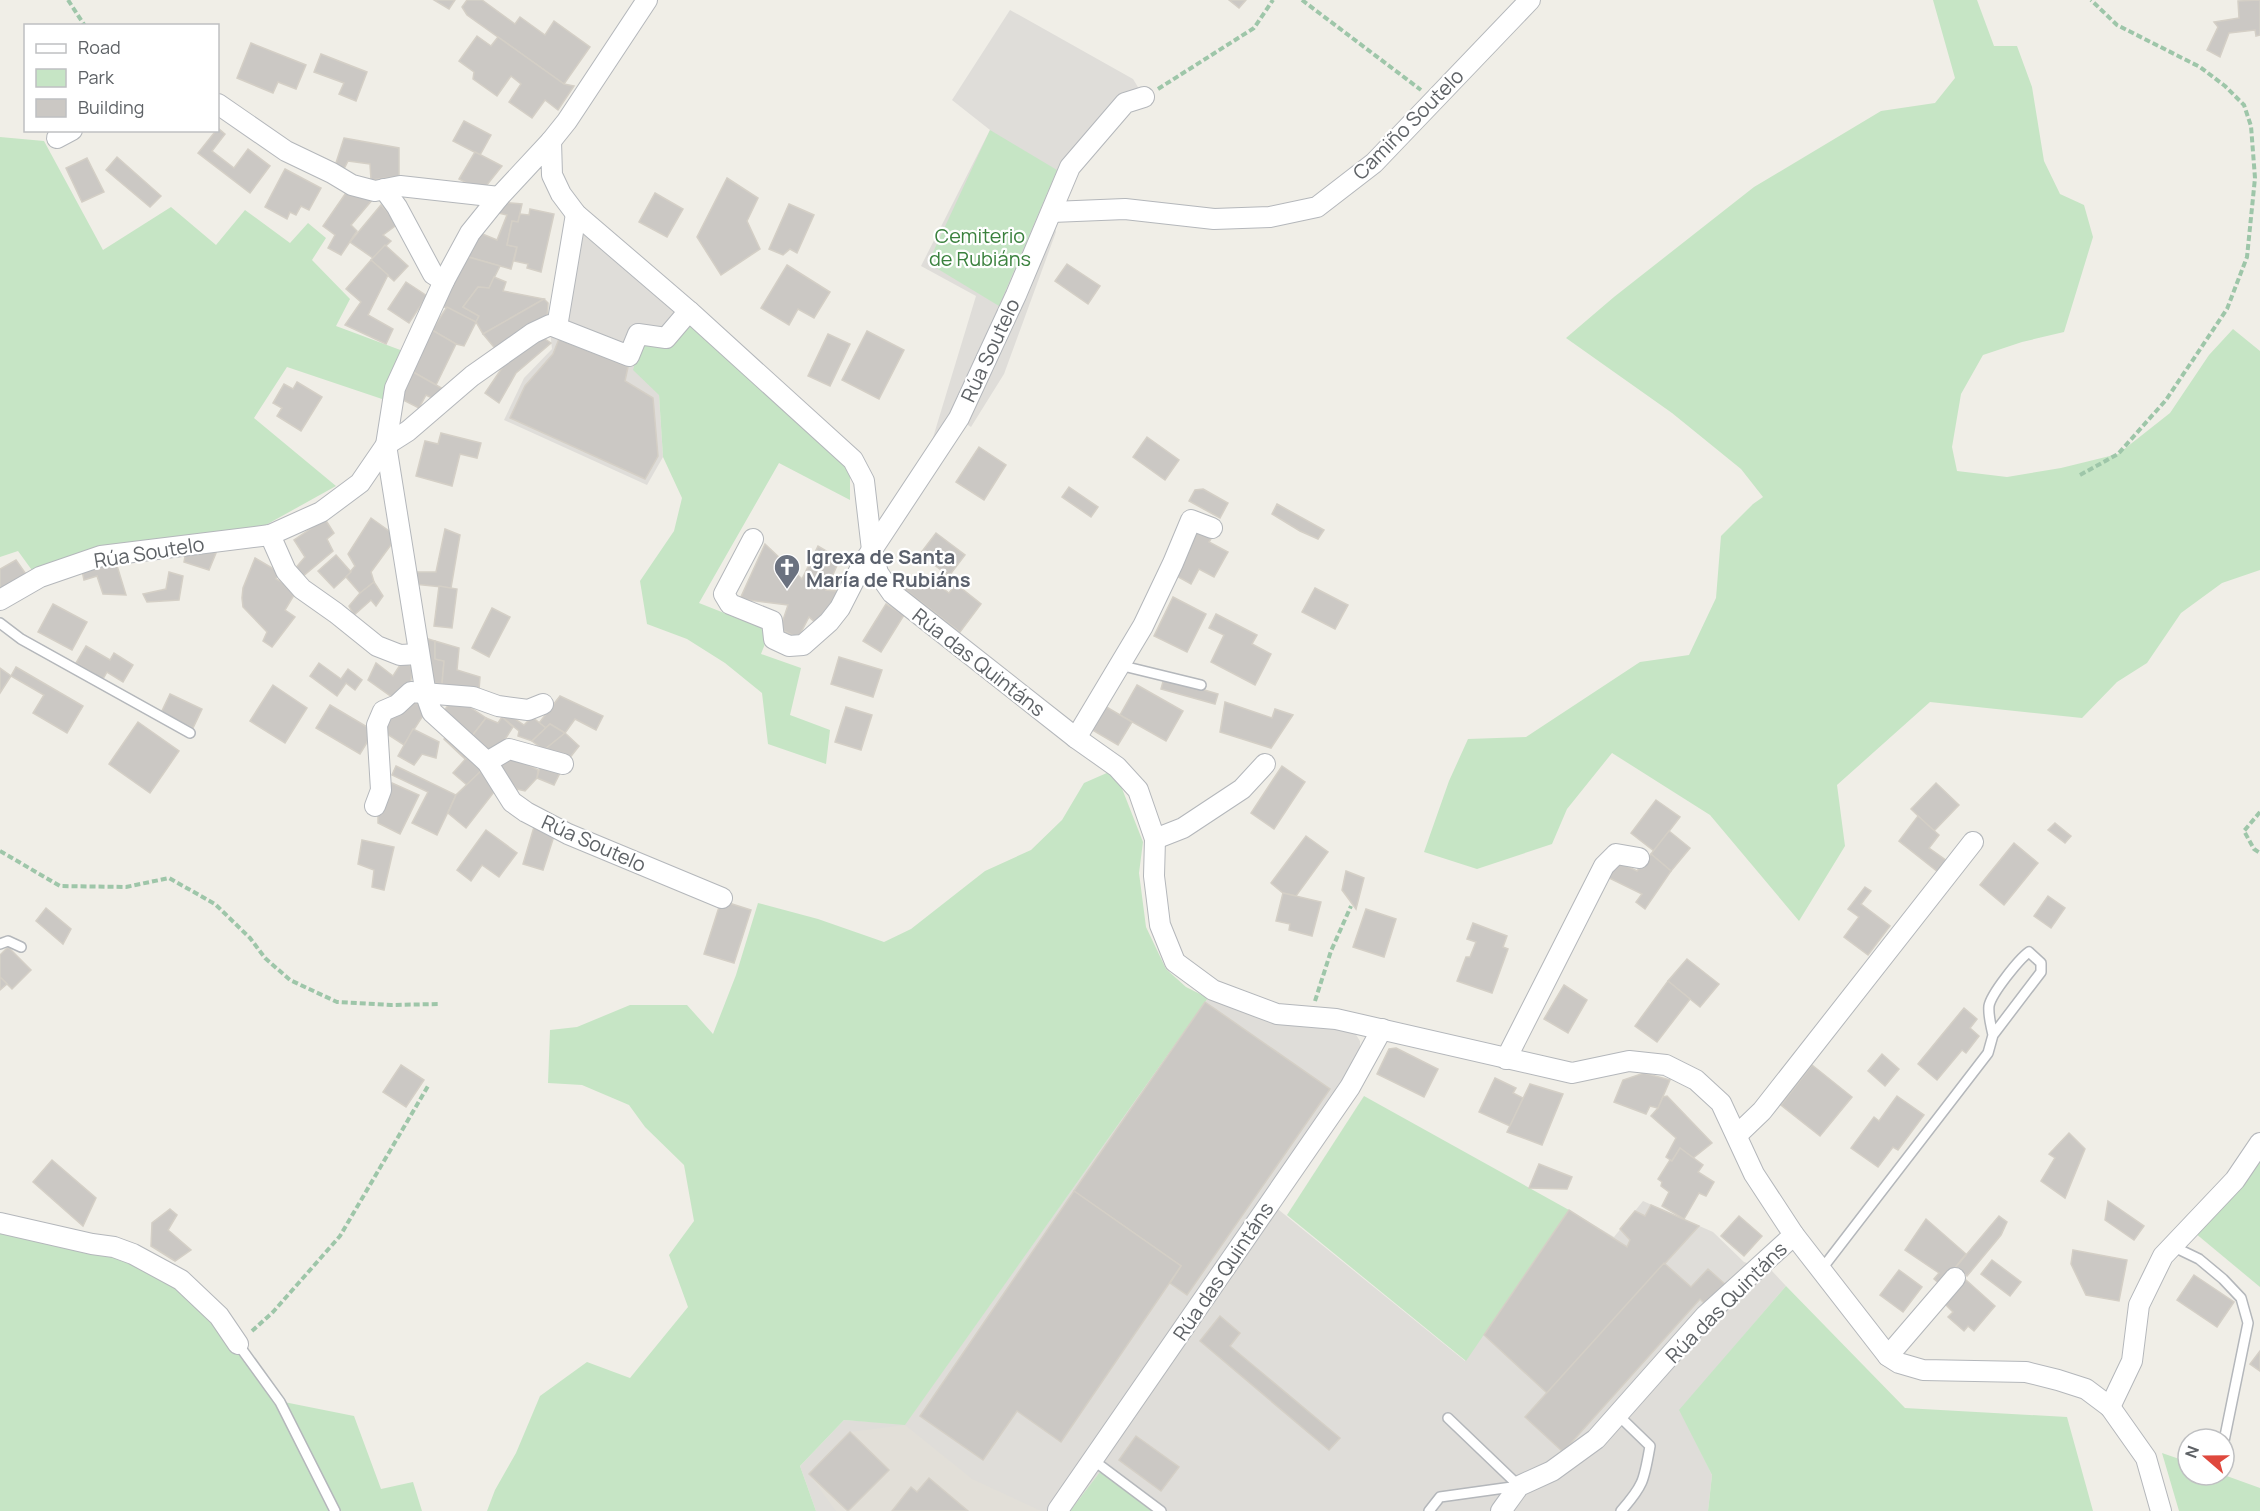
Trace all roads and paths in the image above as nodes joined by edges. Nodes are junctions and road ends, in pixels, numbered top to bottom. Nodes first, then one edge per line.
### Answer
1 (68, 0) edge
2 (647, 0) edge
3 (1273, 0) edge
4 (1302, 0) edge
5 (1530, 0) edge
6 (2091, 0) edge
7 (84, 24) edge
8 (1144, 97) joint
9 (1432, 100) junction
10 (219, 105) edge
11 (551, 141) junction
12 (384, 189) junction
13 (499, 197) junction
14 (1052, 212) junction
15 (576, 214) junction
16 (444, 281) junction
17 (689, 311) junction
18 (557, 327) junction
19 (386, 445) junction
20 (2080, 475) dead end
21 (1212, 528) dead end
22 (270, 535) junction
23 (753, 539) dead end
24 (872, 550) junction
25 (0, 600) edge
26 (0, 623) edge
27 (419, 654) junction
28 (1119, 665) junction
29 (1201, 685) dead end
30 (426, 695) junction
31 (543, 704) dead end
32 (190, 733) dead end
33 (1076, 738) junction
34 (487, 762) junction
35 (563, 764) dead end
36 (1265, 764) dead end
37 (375, 806) dead end
38 (2260, 812) edge
39 (1155, 838) junction
40 (1972, 842) dead end
41 (0, 851) edge
42 (2260, 854) edge
43 (1639, 858) dead end
44 (722, 898) dead end
45 (1351, 906) dead end
46 (0, 944) edge
47 (21, 947) dead end
48 (439, 1004) dead end
49 (1313, 1017) junction
50 (1382, 1029) junction
51 (1993, 1035) junction
52 (1506, 1059) junction
53 (428, 1086) dead end
54 (1737, 1135) junction
55 (2260, 1143) edge
56 (0, 1223) edge
57 (1794, 1235) junction
58 (2172, 1246) junction
59 (1821, 1270) junction
60 (1955, 1278) dead end
61 (238, 1344) junction
62 (1888, 1356) junction
63 (2110, 1407) junction
64 (1618, 1415) junction
65 (1448, 1418) dead end
66 (2227, 1427) edge
67 (1094, 1460) junction
68 (1519, 1486) junction
69 (1059, 1510) edge
70 (335, 1511) edge
71 (1161, 1511) edge
72 (1429, 1511) edge
73 (1501, 1511) edge
74 (1621, 1511) edge
75 (2161, 1511) edge

1 - 7 path
2 - 11 street
3 - 8 path
4 - 9 path
5 - 9 street, Camiño Soutelo
6 - 20 path
8 - 14 street, Rúa Soutelo
9 - 14 street, Camiño Soutelo
10 - 12 street
11 - 13 street, Rúa Soutelo
11 - 15 street
12 - 13 street
12 - 16 street
13 - 16 street, Rúa Soutelo
14 - 24 street, Rúa Soutelo
15 - 17 street
15 - 18 street
16 - 19 street, Rúa Soutelo
17 - 18 street
17 - 24 street
18 - 19 street, Rúa Soutelo
19 - 22 street, Rúa Soutelo
19 - 27 street, Rúa Soutelo
21 - 28 street
22 - 25 street, Rúa Soutelo
22 - 27 street
23 - 24 street, Rúa Soutelo
24 - 33 street, Rúa das Quintáns
26 - 32 lane
27 - 30 street, Rúa Soutelo
28 - 29 lane
28 - 33 street
30 - 31 street
30 - 34 street, Rúa Soutelo
30 - 37 street
33 - 39 street, Rúa das Quintáns
34 - 35 street
34 - 44 street, Rúa Soutelo
36 - 39 street
38 - 42 path
39 - 49 street, Rúa das Quintáns
40 - 54 street
41 - 48 path
43 - 52 street
45 - 49 path
46 - 47 lane
49 - 50 street, Rúa das Quintáns
50 - 52 street, Rúa das Quintáns
50 - 67 street, Rúa das Quintáns
51 - 51 lane
51 - 59 lane
52 - 54 street, Rúa das Quintáns
53 - 61 path
54 - 57 street, Rúa das Quintáns
55 - 58 street
56 - 61 street
57 - 59 street, Rúa das Quintáns
57 - 64 street, Rúa das Quintáns
58 - 63 street
58 - 66 lane
59 - 62 street, Rúa das Quintáns
60 - 62 street
61 - 70 lane
62 - 63 street, Rúa das Quintáns
63 - 75 street, Rúa das Quintáns
64 - 68 street, Rúa das Quintáns
64 - 74 lane
65 - 68 lane
67 - 69 street, Rúa das Quintáns
67 - 71 lane
68 - 72 lane
68 - 73 street, Rúa das Quintáns

